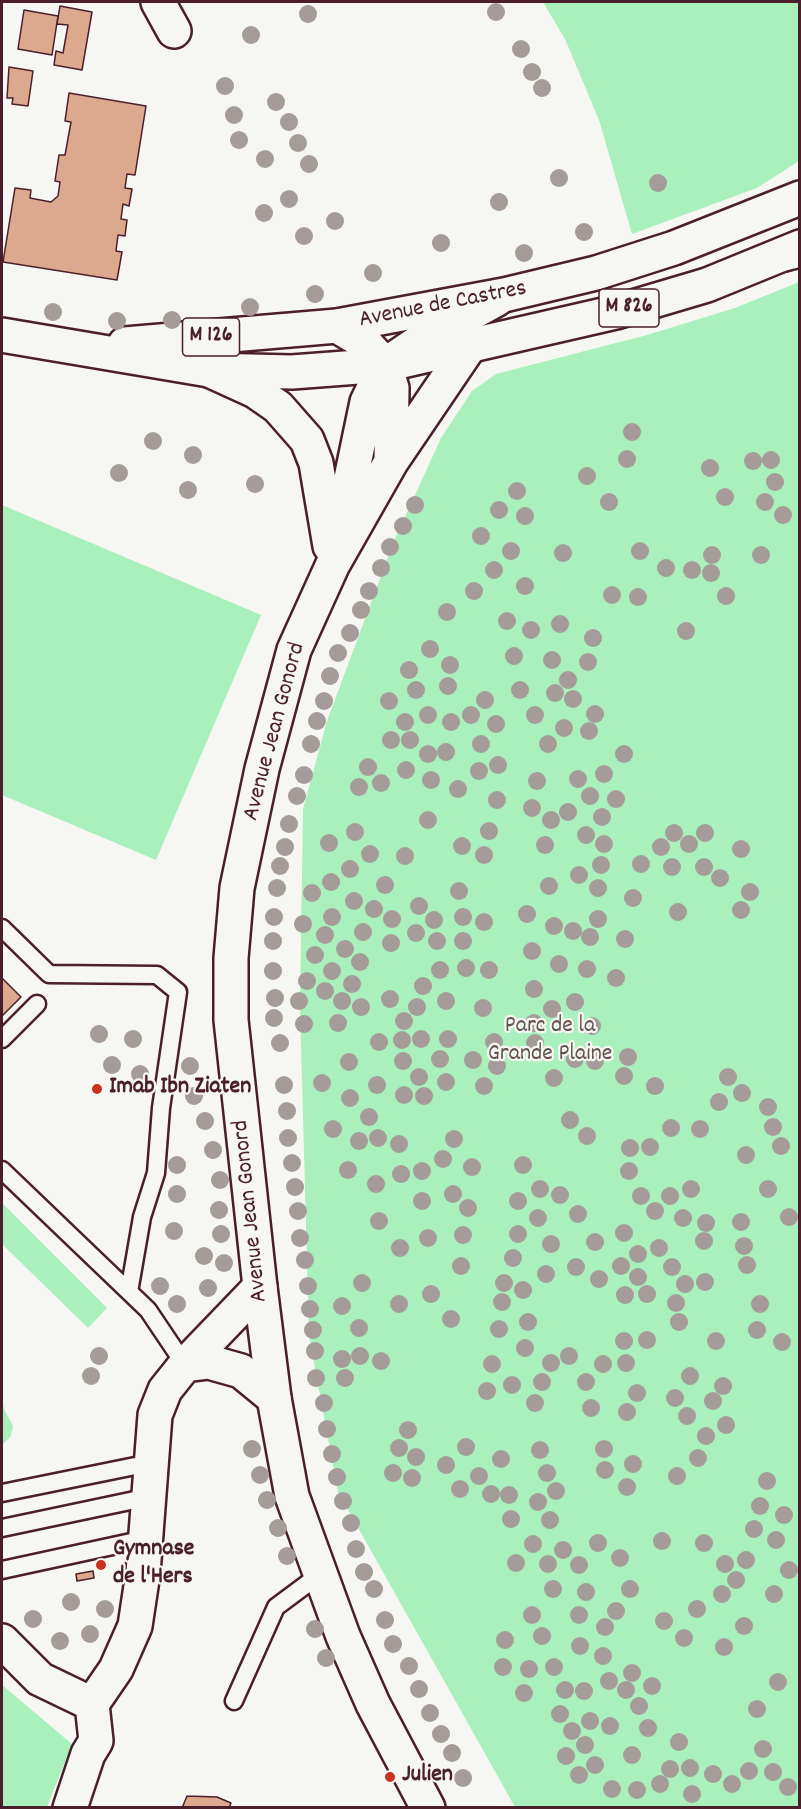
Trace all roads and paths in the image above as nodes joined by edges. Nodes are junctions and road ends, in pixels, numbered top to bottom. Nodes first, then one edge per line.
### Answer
1 (158, 2) edge
2 (174, 31) dead end
3 (794, 200) edge
4 (794, 250) edge
5 (504, 295) junction
6 (337, 326) junction
7 (2, 335) edge
8 (469, 347) junction
9 (85, 348) junction
10 (385, 365) junction
11 (209, 370) junction
12 (392, 462) junction
13 (333, 564) junction
14 (2, 928) edge
15 (37, 1004) dead end
16 (2, 1040) edge
17 (2, 1170) edge
18 (260, 1287) junction
19 (129, 1292) junction
20 (185, 1365) junction
21 (274, 1398) junction
22 (150, 1463) junction
23 (2, 1493) edge
24 (149, 1497) junction
25 (2, 1528) edge
26 (145, 1539) junction
27 (2, 1570) edge
28 (319, 1575) junction
29 (2, 1641) edge
30 (234, 1701) dead end
31 (92, 1704) junction
32 (70, 1808) edge
33 (428, 1808) edge

1 - 2 street
3 - 5 street, Avenue de Castres / M 826
4 - 8 street, Avenue de Castres / M 826
5 - 6 street, Avenue de Castres / M 126
5 - 10 street, Avenue Jean Gonord
6 - 9 street, Avenue de Castres / M 126
6 - 10 street
7 - 9 street, Avenue de Castres / M 126
8 - 10 street, Avenue de Castres / M 126
8 - 12 street, Avenue Jean Gonord
9 - 11 street, Avenue de Castres / M 126
10 - 11 street, Avenue de Castres / M 126
10 - 12 street
10 - 13 street, Avenue Jean Gonord
11 - 13 street
12 - 13 street, Avenue Jean Gonord
13 - 18 street, Avenue Jean Gonord
14 - 19 lane
15 - 16 lane
17 - 19 lane
18 - 20 street
18 - 21 street, Avenue Jean Gonord
19 - 20 lane
20 - 21 street
20 - 22 street
21 - 28 street, Avenue Jean Gonord
22 - 23 lane
22 - 24 street
24 - 25 lane
24 - 26 street
26 - 27 lane
26 - 31 street
28 - 30 lane
28 - 33 street, Avenue Jean Gonord
29 - 31 street
31 - 32 street

